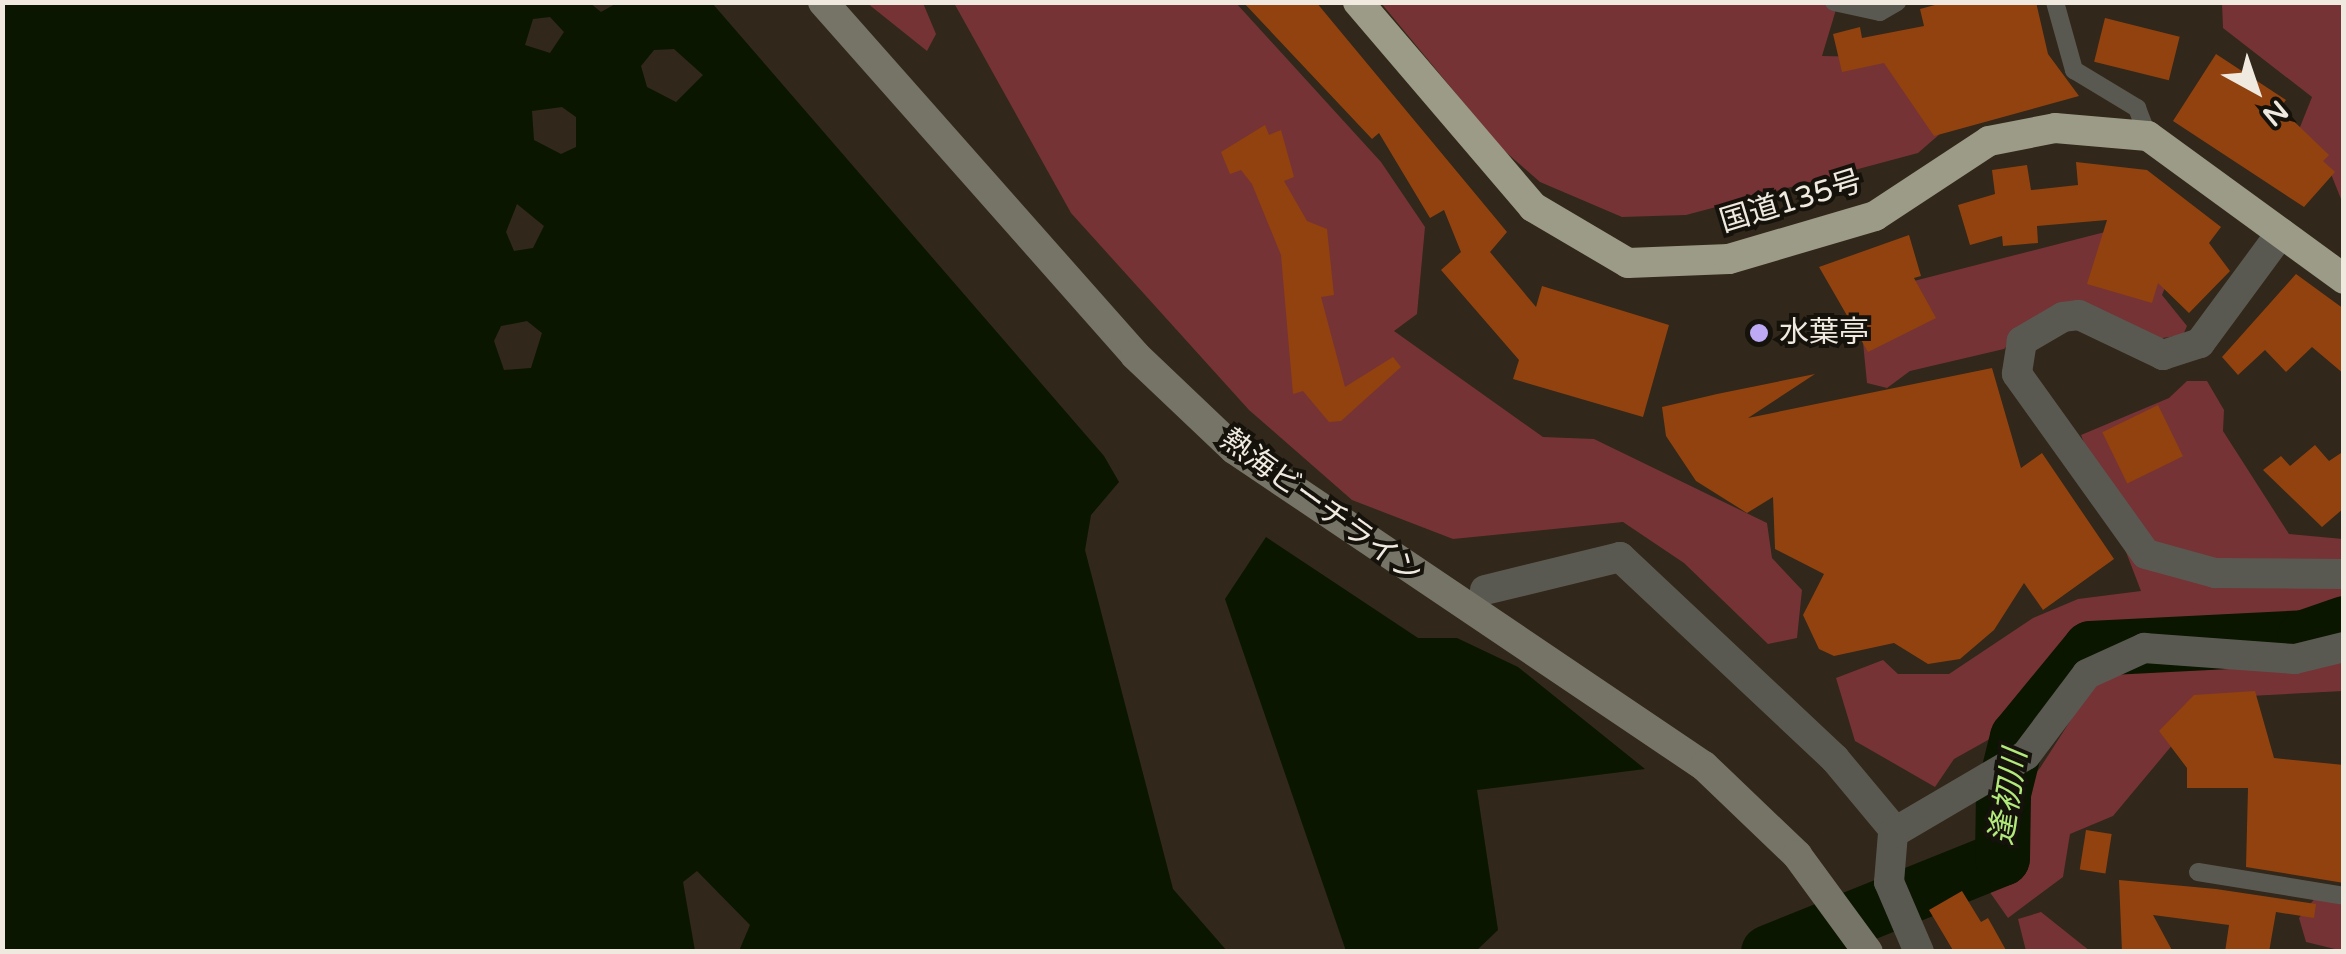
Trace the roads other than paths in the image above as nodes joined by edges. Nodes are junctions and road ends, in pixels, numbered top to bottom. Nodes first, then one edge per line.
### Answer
1 (823, 2) edge
2 (1358, 2) edge
3 (1834, 2) edge
4 (1898, 2) edge
5 (2055, 2) edge
6 (2148, 136) junction
7 (2282, 233) junction
8 (2344, 280) edge
9 (2344, 574) edge
10 (1486, 590) dead end
11 (2344, 647) edge
12 (1895, 832) junction
13 (2198, 872) dead end
14 (2344, 896) edge
15 (1867, 951) edge
16 (1918, 952) edge

1 - 15 street, 熱海ビーチライン
2 - 6 highway, 国道135号
3 - 4 lane
5 - 6 lane
6 - 7 highway
7 - 8 highway
7 - 9 street
10 - 12 street
11 - 12 street
12 - 16 street
13 - 14 lane

